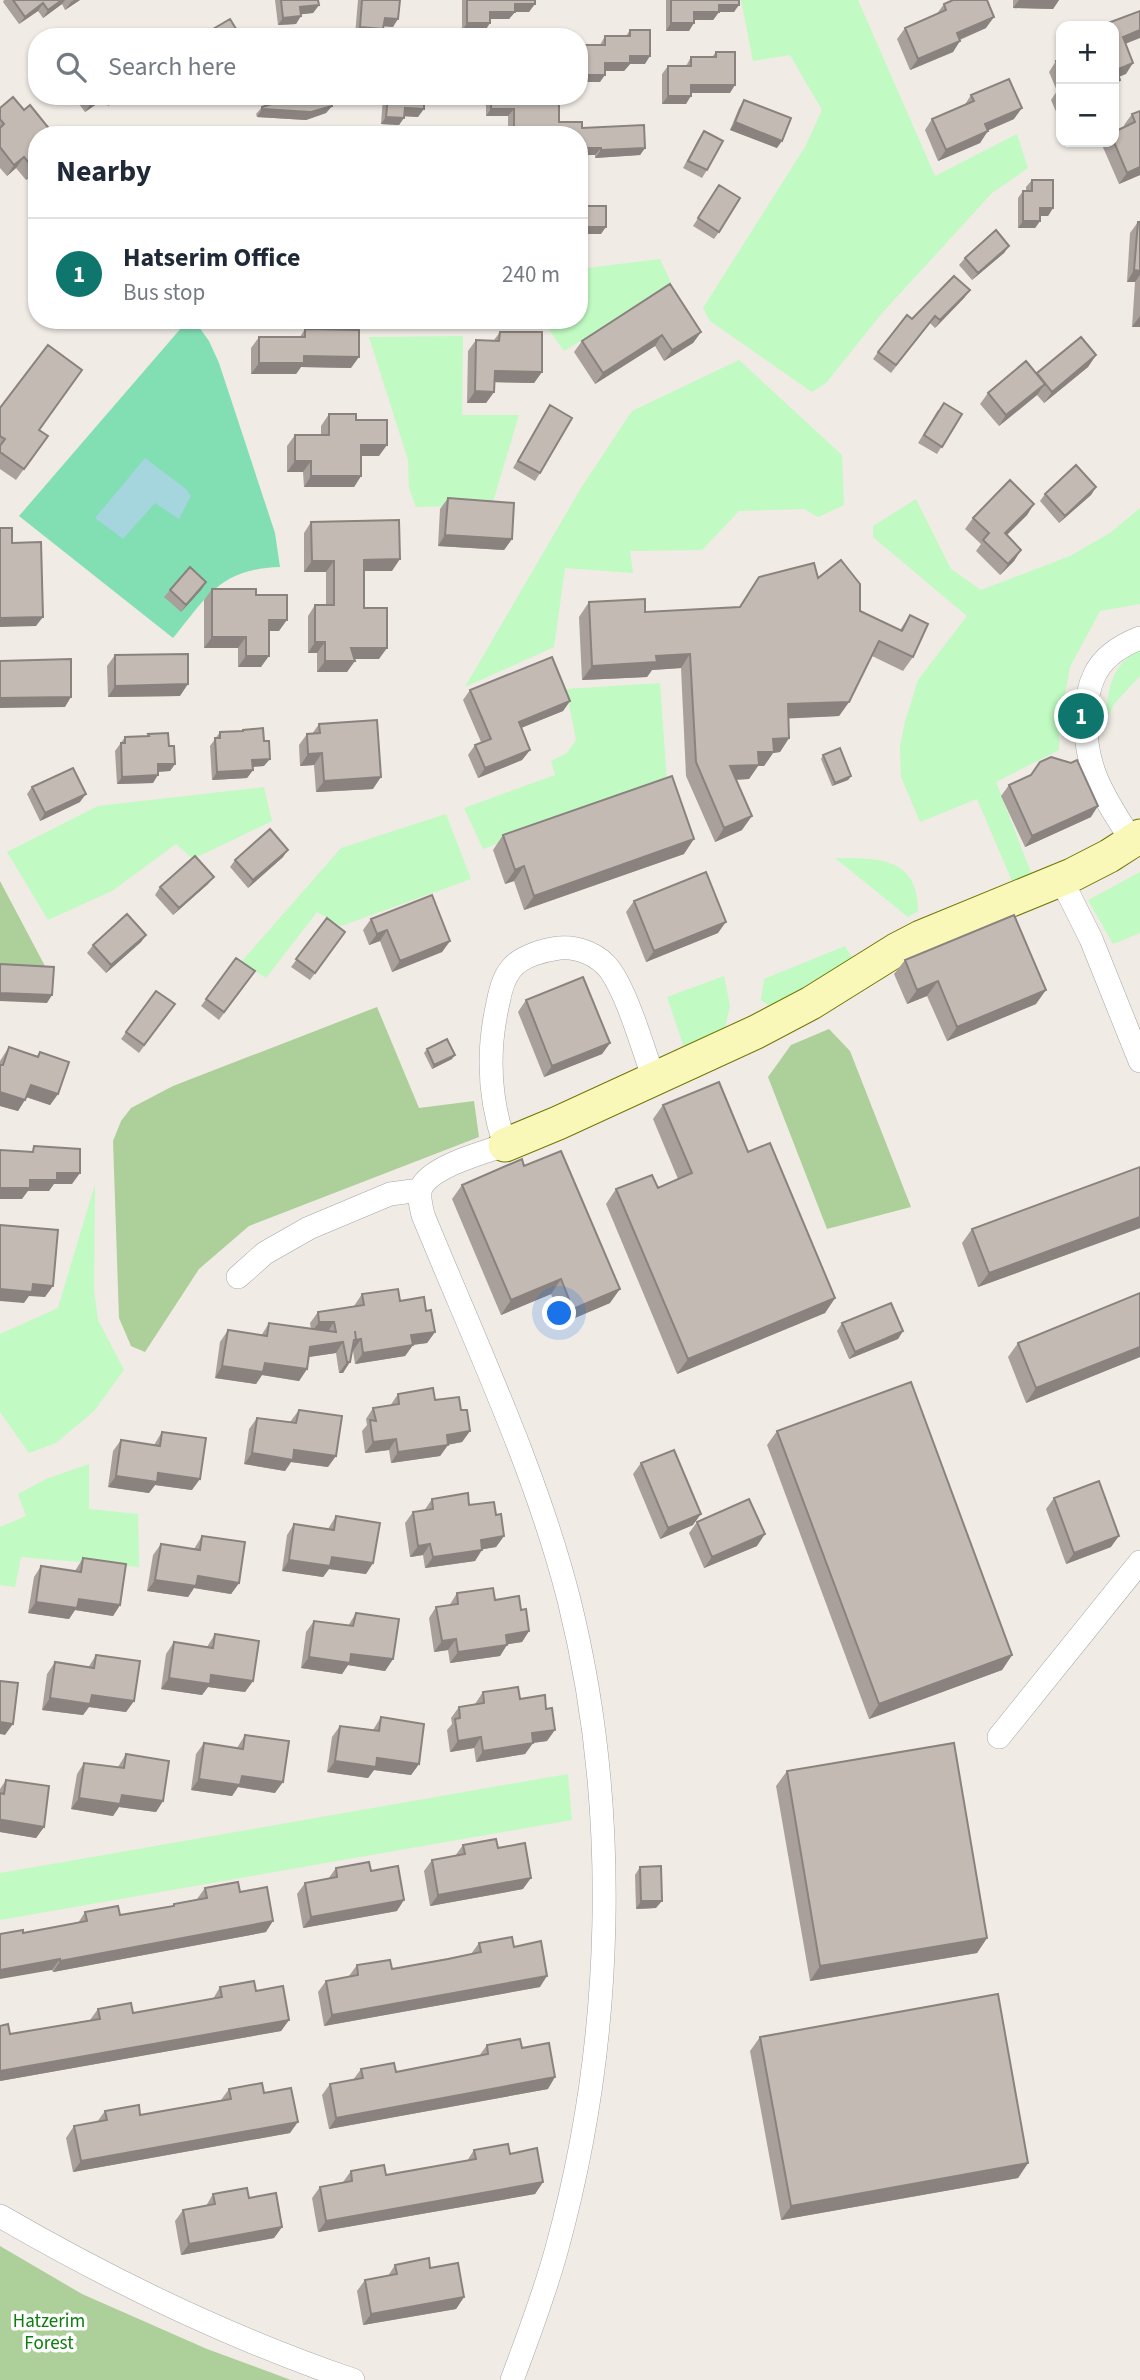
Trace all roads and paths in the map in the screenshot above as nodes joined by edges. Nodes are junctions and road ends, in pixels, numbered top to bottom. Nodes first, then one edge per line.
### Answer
1 (1140, 638) edge
2 (1136, 839) edge
3 (1061, 880) junction
4 (1140, 1061) edge
5 (654, 1079) junction
6 (505, 1145) junction
7 (420, 1190) junction
8 (237, 1277) dead end
9 (1140, 1562) edge
10 (999, 1737) dead end
11 (0, 2216) edge
12 (353, 2380) edge
13 (512, 2380) edge

1 - 2 street
2 - 3 street
3 - 4 street
3 - 5 street
5 - 6 street
5 - 6 street
6 - 7 street
7 - 8 street
7 - 13 street
9 - 10 street
11 - 12 street

